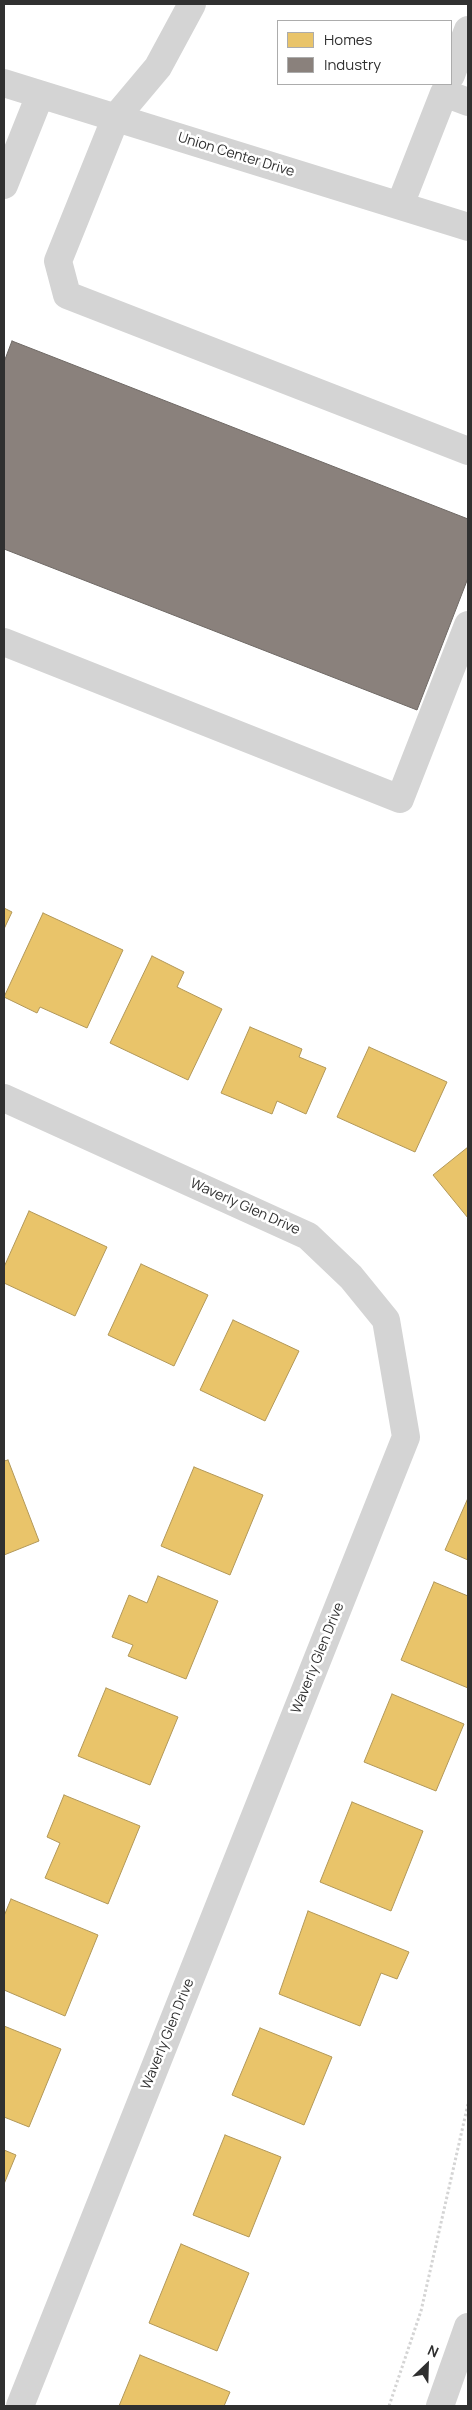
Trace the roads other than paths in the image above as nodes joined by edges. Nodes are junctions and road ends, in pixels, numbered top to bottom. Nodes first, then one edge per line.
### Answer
1 (192, 4) edge
2 (468, 30) edge
3 (4, 83) edge
4 (453, 89) edge
5 (40, 95) junction
6 (116, 117) junction
7 (4, 185) edge
8 (400, 206) junction
9 (468, 227) edge
10 (468, 451) edge
11 (468, 625) edge
12 (4, 642) edge
13 (4, 1098) edge
14 (468, 2327) edge
15 (20, 2406) edge
16 (440, 2406) edge

1 - 6 street
2 - 4 street
3 - 5 street, Union Center Drive
4 - 8 street
5 - 6 street, Union Center Drive
5 - 7 street
6 - 8 street, Union Center Drive
6 - 10 street
8 - 9 street, Union Center Drive
11 - 12 street
13 - 15 street, Waverly Glen Drive
14 - 16 street

